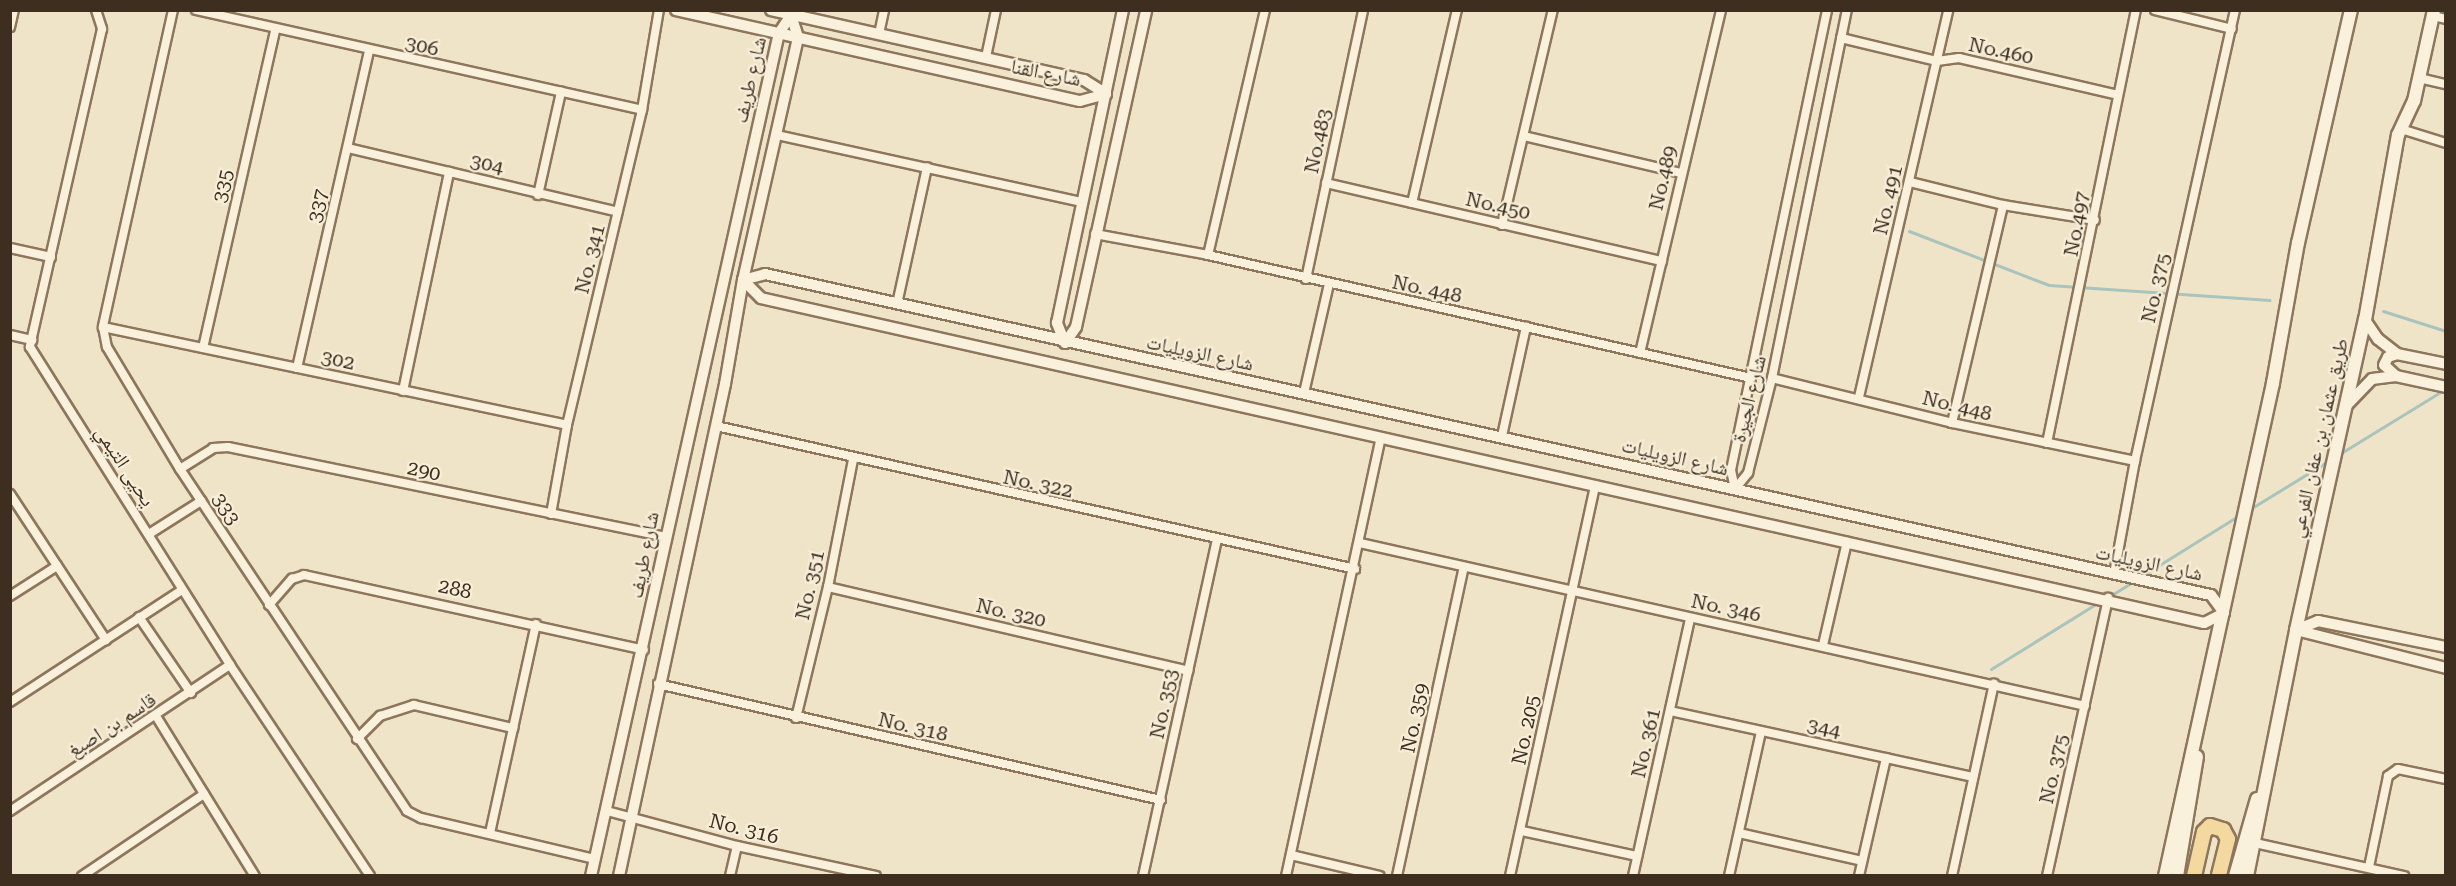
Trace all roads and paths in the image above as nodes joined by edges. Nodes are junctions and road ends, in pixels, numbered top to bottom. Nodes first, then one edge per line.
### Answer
1 (14, 10) edge
2 (96, 10) edge
3 (173, 10) edge
4 (196, 10) edge
5 (659, 10) edge
6 (676, 10) edge
7 (771, 10) edge
8 (884, 10) edge
9 (996, 10) edge
10 (1123, 10) edge
11 (1146, 10) edge
12 (1265, 10) edge
13 (1363, 10) edge
14 (1553, 10) edge
15 (1721, 10) edge
16 (1827, 10) edge
17 (1847, 10) edge
18 (1948, 10) edge
19 (2136, 10) edge
20 (2155, 10) edge
21 (2235, 10) edge
22 (2351, 10) edge
23 (1454, 11) edge
24 (2433, 13) edge
25 (791, 15) junction
26 (2445, 19) edge
27 (10, 27) edge
28 (2232, 29) junction
29 (275, 30) junction
30 (779, 33) junction
31 (879, 34) junction
32 (798, 37) junction
33 (1841, 38) junction
34 (369, 51) junction
35 (986, 57) junction
36 (1937, 62) junction
37 (2419, 78) junction
38 (2445, 84) edge
39 (561, 92) junction
40 (1106, 94) junction
41 (2118, 95) junction
42 (642, 110) junction
43 (2401, 129) junction
44 (777, 135) junction
45 (1524, 136) junction
46 (2445, 142) edge
47 (348, 148) junction
48 (927, 167) junction
49 (449, 172) junction
50 (1681, 173) junction
51 (1910, 182) junction
52 (1326, 183) junction
53 (538, 194) junction
54 (1083, 202) junction
55 (1412, 203) junction
56 (2003, 205) junction
57 (618, 212) junction
58 (2095, 220) junction
59 (1502, 225) junction
60 (1095, 234) junction
61 (10, 248) edge
62 (1208, 255) junction
63 (51, 257) junction
64 (1662, 261) junction
65 (1306, 279) junction
66 (743, 280) junction
67 (1329, 284) junction
68 (897, 304) junction
69 (2365, 320) junction
70 (103, 327) junction
71 (1526, 327) junction
72 (10, 335) edge
73 (32, 340) junction
74 (1065, 343) junction
75 (203, 348) junction
76 (1640, 353) junction
77 (2397, 354) junction
78 (2445, 364) edge
79 (297, 368) junction
80 (2396, 376) junction
81 (1751, 378) junction
82 (1772, 378) junction
83 (2445, 387) edge
84 (403, 391) junction
85 (1304, 393) junction
86 (1859, 397) junction
87 (2346, 406) junction
88 (1952, 423) junction
89 (567, 425) junction
90 (716, 426) junction
91 (1502, 436) junction
92 (1381, 438) junction
93 (2048, 443) junction
94 (853, 459) junction
95 (2135, 461) junction
96 (180, 469) junction
97 (1595, 485) junction
98 (1735, 489) junction
99 (10, 494) edge
100 (201, 501) junction
101 (551, 514) junction
102 (149, 534) junction
103 (665, 537) junction
104 (1217, 540) junction
105 (1847, 542) junction
106 (1360, 543) junction
107 (57, 566) junction
108 (1464, 567) junction
109 (1355, 569) junction
110 (2114, 574) junction
111 (828, 587) junction
112 (182, 590) junction
113 (1573, 591) junction
114 (10, 596) edge
115 (2109, 598) junction
116 (269, 605) junction
117 (2224, 613) junction
118 (139, 617) junction
119 (1690, 618) junction
120 (536, 624) junction
121 (2296, 630) junction
122 (106, 640) junction
123 (1822, 645) junction
124 (2445, 647) edge
125 (644, 650) junction
126 (230, 665) junction
127 (2445, 668) edge
128 (1188, 671) junction
129 (658, 684) junction
130 (1994, 684) junction
131 (191, 693) junction
132 (2203, 696) junction
133 (10, 702) edge
134 (2085, 706) junction
135 (1670, 711) junction
136 (156, 716) junction
137 (796, 718) junction
138 (513, 728) junction
139 (1761, 732) junction
140 (2277, 734) junction
141 (357, 739) junction
142 (1886, 758) junction
143 (1972, 777) junction
144 (2445, 779) edge
145 (204, 794) junction
146 (1161, 800) junction
147 (10, 811) edge
148 (607, 811) junction
149 (632, 817) junction
150 (1522, 831) junction
151 (490, 833) junction
152 (1738, 833) junction
153 (2254, 843) junction
154 (737, 846) junction
155 (1291, 855) junction
156 (1637, 856) junction
157 (595, 859) junction
158 (1862, 861) junction
159 (2369, 867) junction
160 (252, 874) edge
161 (82, 876) edge
162 (370, 876) edge
163 (591, 876) edge
164 (619, 876) edge
165 (730, 876) edge
166 (876, 876) edge
167 (1143, 876) edge
168 (1286, 876) edge
169 (1380, 876) edge
170 (1397, 876) edge
171 (1510, 876) edge
172 (1633, 876) edge
173 (1729, 876) edge
174 (1859, 876) edge
175 (1952, 876) edge
176 (2047, 876) edge
177 (2165, 876) edge
178 (2177, 876) edge
179 (2194, 876) edge
180 (2219, 876) edge
181 (2235, 876) edge
182 (2247, 876) edge
183 (2404, 876) edge

1 - 27 street
2 - 63 street
3 - 70 street, 333
4 - 29 street, 306
5 - 42 street, No. 341
6 - 30 street, شارع القنا
7 - 25 street, شارع القنا
8 - 31 street
9 - 35 street
10 - 40 street
11 - 60 street
12 - 62 street
13 - 52 street, No.483
14 - 45 street
15 - 50 street, No.489
16 - 81 street, شارع الجيرة
17 - 33 street, شارع الجيرة
18 - 36 street, No. 491
19 - 41 street, No.497
20 - 28 street
21 - 28 street, No. 375
22 - 117 main road
23 - 55 street
24 - 26 street
24 - 37 main road, طريق عثمان بن عفان الفرعي
25 - 30 street, شارع طريف
25 - 31 street, شارع القنا
25 - 32 street, شارع طريف
28 - 95 street, No. 375
29 - 34 street, 306
29 - 75 street, 335
30 - 32 street, شارع القنا
30 - 103 street, شارع طريف
31 - 35 street, شارع القنا
32 - 40 street, شارع القنا
32 - 44 street, شارع طريف
33 - 36 street, No.460
33 - 82 street, شارع الجيرة
34 - 39 street, 306
34 - 47 street, 337
35 - 40 street, شارع القنا
36 - 41 street, No.460
36 - 51 street, No. 491
37 - 38 street
37 - 43 main road, طريق عثمان بن عفان الفرعي
39 - 42 street, 306
39 - 53 street
40 - 54 street
41 - 58 street, No.497
42 - 57 street, No. 341
43 - 46 street
43 - 69 main road, طريق عثمان بن عفان الفرعي
44 - 48 street
44 - 66 street, شارع طريف
45 - 50 street
45 - 59 street
47 - 49 street, 304
47 - 79 street, 337
48 - 54 street
48 - 68 street
49 - 53 street, 304
49 - 84 street
50 - 64 street, No.489
51 - 56 street
51 - 86 street, No. 491
52 - 55 street, No.450
52 - 65 street, No.483
53 - 57 street, 304
54 - 74 street
55 - 59 street, No.450
56 - 58 street
56 - 88 street
57 - 89 street, No. 341
58 - 93 street, No.497
59 - 64 street, No.450
60 - 62 street, No. 448
60 - 74 street
61 - 63 street
62 - 65 street, No. 448
63 - 73 street
64 - 76 street, No.489
65 - 67 street, No. 448
66 - 68 street, شارع الزويليات
66 - 90 street, شارع طريف
66 - 92 street
67 - 71 street, No. 448
67 - 85 street
68 - 74 street, شارع الزويليات
69 - 77 street
69 - 87 main road, طريق عثمان بن عفان الفرعي
70 - 75 street, 302
70 - 96 street, 333
71 - 76 street, No. 448
71 - 91 street
72 - 73 street
73 - 102 street, يحيى التيمي
74 - 85 street, شارع الزويليات
75 - 79 street, 302
76 - 81 street, No. 448
77 - 78 street
77 - 80 street
79 - 84 street, 302
80 - 83 street
80 - 87 street
81 - 98 street, شارع الجيرة
82 - 86 street, No. 448
82 - 98 street, شارع الجيرة
84 - 89 street, 302
85 - 91 street, شارع الزويليات
86 - 88 street, No. 448
87 - 121 main road, طريق عثمان بن عفان الفرعي
88 - 93 street, No. 448
89 - 101 street, No. 341
90 - 94 street, No. 322
90 - 129 street, شارع طريف
91 - 98 street, شارع الزويليات
92 - 97 street
92 - 106 street
93 - 95 street, No. 448
94 - 104 street, No. 322
94 - 111 street, No. 351
95 - 110 street, No. 375
96 - 100 street, 333
96 - 101 street, 290
97 - 105 street
97 - 113 street, No. 205
98 - 110 street, شارع الزويليات
99 - 107 street
100 - 102 street
100 - 116 street, 333
101 - 103 street, 290
102 - 112 street, يحيى التيمي
103 - 125 street, شارع طريف
104 - 109 street, No. 322
104 - 128 street, No. 353
105 - 115 street
105 - 123 street
106 - 108 street, No. 346
106 - 109 street
107 - 114 street
107 - 122 street
108 - 113 street, No. 346
108 - 170 street, No. 359
109 - 155 street
110 - 117 street, شارع الزويليات
111 - 128 street, No. 320
111 - 137 street, No. 351
112 - 118 street
112 - 126 street, يحيى التيمي
113 - 119 street, No. 346
113 - 150 street, No. 205
115 - 117 street
115 - 134 street, No. 375
116 - 120 street, 288
116 - 141 street, 333
117 - 132 main road
118 - 122 street
118 - 131 street
119 - 123 street, No. 346
119 - 135 street, No. 361
120 - 125 street, 288
120 - 138 street
121 - 124 street
121 - 127 street
121 - 140 main road, طريق عثمان بن عفان الفرعي
122 - 133 street
123 - 130 street, No. 346
125 - 148 street, شارع طريف
126 - 131 street, قاسم بن اصبغ
126 - 162 street, يحيى التيمي
128 - 146 street, No. 353
129 - 137 street, No. 318
129 - 149 street, شارع طريف
130 - 134 street, No. 346
130 - 143 street
131 - 136 street, قاسم بن اصبغ
132 - 177 main road
132 - 178 main road
134 - 176 street, No. 375
135 - 139 street, 344
135 - 156 street, No. 361
136 - 145 street
136 - 147 street, قاسم بن اصبغ
137 - 146 street, No. 318
138 - 141 street
138 - 151 street
139 - 142 street, 344
139 - 152 street
140 - 153 main road, طريق عثمان بن عفان الفرعي
140 - 181 main road
141 - 151 street, 333
142 - 143 street, 344
142 - 158 street
143 - 175 street
144 - 159 street
145 - 160 street
145 - 161 street
146 - 167 street, No. 353
148 - 149 street, No. 316
148 - 157 street, شارع طريف
149 - 154 street, No. 316
149 - 164 street, شارع طريف
150 - 156 street
150 - 171 street, No. 205
151 - 157 street, 333
152 - 158 street
152 - 173 street
153 - 159 street
153 - 182 main road, طريق عثمان بن عفان الفرعي
154 - 165 street
154 - 166 street, No. 316
155 - 168 street
155 - 169 street
156 - 172 street, No. 361
157 - 163 street, شارع طريف
158 - 174 street
159 - 183 street
179 - 180 main road

